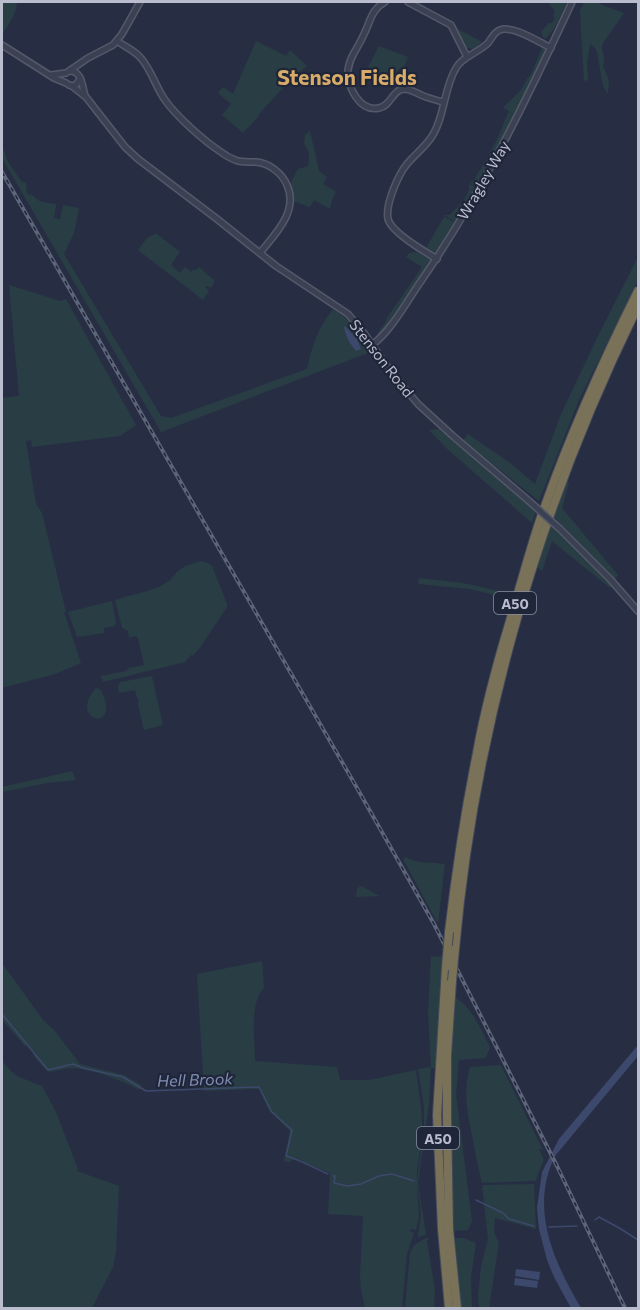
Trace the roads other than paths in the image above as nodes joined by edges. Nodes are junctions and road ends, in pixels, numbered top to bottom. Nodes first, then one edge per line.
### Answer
1 (141, 2) edge
2 (385, 2) edge
3 (408, 2) edge
4 (572, 2) edge
5 (117, 41) junction
6 (2, 45) edge
7 (551, 48) junction
8 (467, 57) junction
9 (88, 58) junction
10 (68, 72) junction
11 (51, 75) junction
12 (80, 77) junction
13 (69, 84) junction
14 (86, 97) junction
15 (444, 102) junction
16 (260, 253) junction
17 (437, 259) junction
18 (639, 291) edge
19 (639, 306) edge
20 (372, 345) junction
21 (639, 610) edge
22 (449, 1308) edge
23 (457, 1308) edge

1 - 5 street
2 - 15 street
3 - 8 street
4 - 7 street, Wragley Way
5 - 9 street
5 - 16 street
6 - 11 street, Stenson Road
7 - 8 street
7 - 17 street, Wragley Way
8 - 15 street
9 - 10 street
9 - 12 street
10 - 11 street
10 - 12 street
10 - 13 street
11 - 13 street, Stenson Road
12 - 13 street
12 - 14 street, Stenson Road
13 - 14 street, Stenson Road
14 - 16 street, Stenson Road
15 - 17 street
16 - 20 street, Stenson Road
17 - 20 street, Wragley Way
18 - 22 highway, A50, bridge
19 - 23 highway, A50, bridge
20 - 21 street, Stenson Road, bridge

